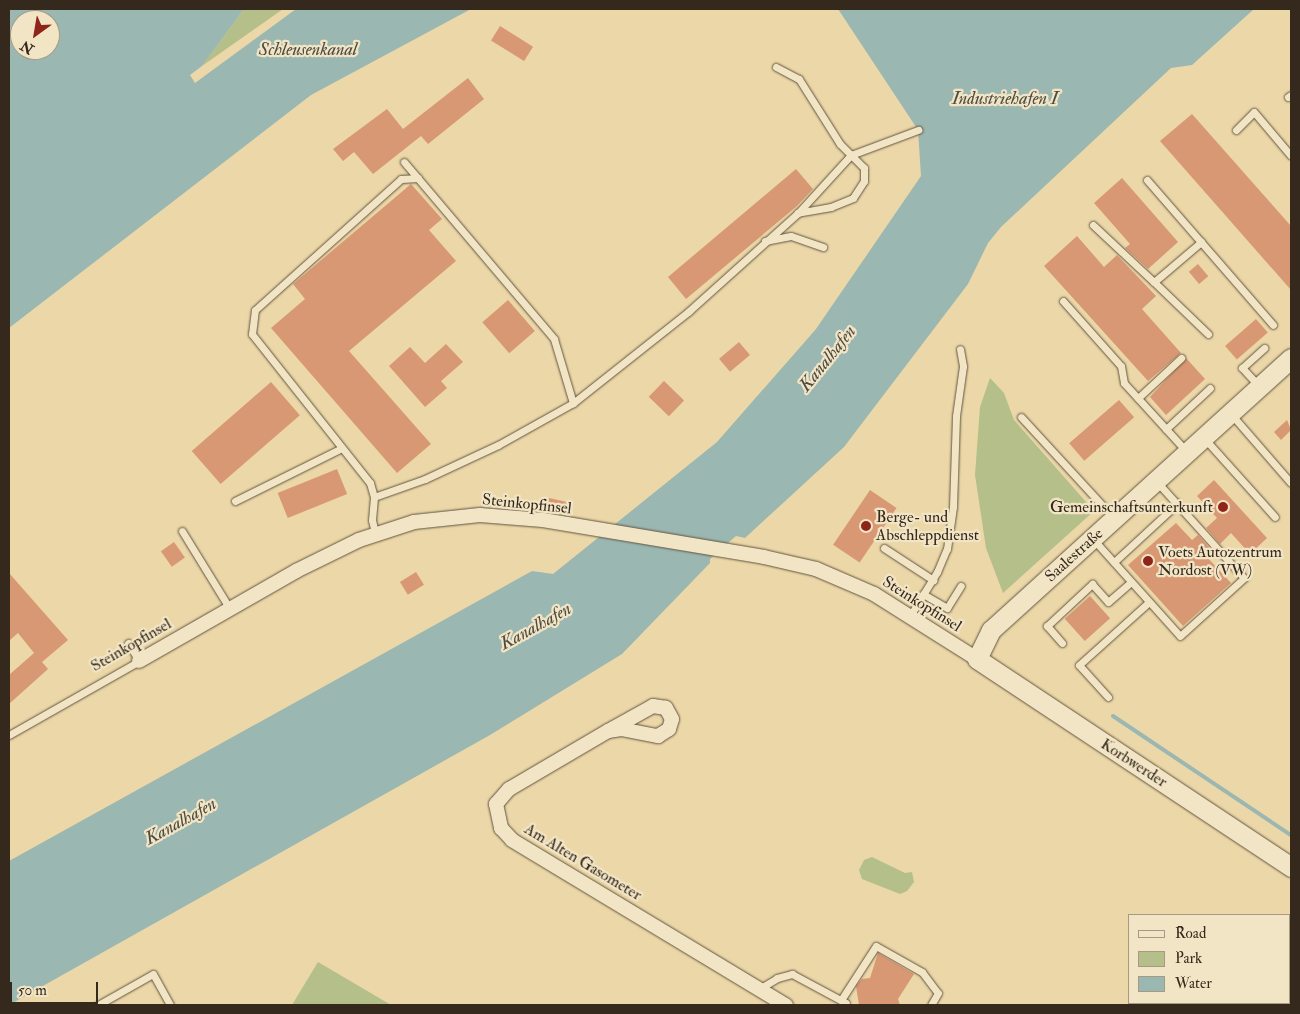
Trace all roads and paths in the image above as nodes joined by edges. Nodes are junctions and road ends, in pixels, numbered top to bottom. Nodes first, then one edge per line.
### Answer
1 (776, 67) dead end
2 (918, 130) dead end
3 (1236, 130) dead end
4 (851, 156) junction
5 (1291, 156) edge
6 (404, 162) dead end
7 (418, 178) junction
8 (1147, 180) dead end
9 (798, 213) junction
10 (1092, 225) dead end
11 (764, 242) junction
12 (1201, 242) junction
13 (823, 247) dead end
14 (1154, 282) junction
15 (1063, 301) dead end
16 (1273, 325) dead end
17 (1208, 334) dead end
18 (1264, 348) dead end
19 (960, 349) dead end
20 (1181, 358) dead end
21 (1291, 358) edge
22 (1260, 387) junction
23 (1210, 388) dead end
24 (1138, 398) junction
25 (574, 403) junction
26 (1230, 413) junction
27 (1021, 417) dead end
28 (1166, 429) junction
29 (1204, 437) junction
30 (342, 448) junction
31 (1187, 453) junction
32 (1156, 481) junction
33 (1291, 483) edge
34 (374, 497) junction
35 (235, 501) dead end
36 (1178, 503) junction
37 (1275, 517) dead end
38 (1114, 518) junction
39 (182, 531) dead end
40 (375, 533) junction
41 (1093, 538) junction
42 (884, 548) dead end
43 (1114, 562) junction
44 (933, 580) junction
45 (1132, 582) junction
46 (961, 586) dead end
47 (923, 594) junction
48 (1149, 602) junction
49 (230, 609) junction
50 (910, 616) junction
51 (128, 643) dead end
52 (1062, 643) dead end
53 (978, 659) junction
54 (140, 661) junction
55 (1108, 697) dead end
56 (608, 731) dead end
57 (9, 735) edge
58 (1291, 867) edge
59 (759, 989) junction
60 (98, 1005) edge
61 (170, 1005) edge
62 (786, 1005) edge
63 (931, 1005) edge

1 - 4 lane
2 - 4 lane
3 - 5 lane
4 - 9 lane
4 - 9 lane
6 - 7 lane
7 - 25 lane
7 - 30 lane
8 - 12 lane
9 - 11 lane
10 - 14 lane
11 - 13 lane
11 - 25 lane
12 - 14 lane
12 - 16 lane
14 - 17 lane
15 - 24 lane
18 - 22 lane
19 - 44 lane
20 - 24 lane
21 - 22 main road, Saalestraße
22 - 26 main road, Saalestraße
23 - 28 lane
24 - 28 lane
25 - 34 lane
26 - 29 main road, Saalestraße
26 - 33 lane
27 - 38 lane
28 - 31 lane
29 - 31 main road, Saalestraße
29 - 37 lane
30 - 34 lane
30 - 35 lane
31 - 32 main road, Saalestraße
32 - 36 lane
32 - 38 main road, Saalestraße
34 - 40 lane
36 - 43 lane
36 - 48 lane
38 - 41 main road, Saalestraße
39 - 49 lane
40 - 49 street, Steinkopfinsel
40 - 50 street, Steinkopfinsel
41 - 43 lane
41 - 53 main road, Saalestraße
42 - 44 lane
43 - 45 lane
44 - 47 lane
45 - 48 lane
45 - 52 lane
46 - 47 lane
47 - 50 lane
48 - 55 lane
49 - 54 street, Steinkopfinsel
50 - 53 street, Steinkopfinsel
51 - 54 lane
53 - 58 main road, Korbwerder
54 - 57 lane, Steinkopfinsel
56 - 59 street, Am Alten Gasometer
59 - 62 street, Am Alten Gasometer
59 - 63 lane
60 - 61 lane

